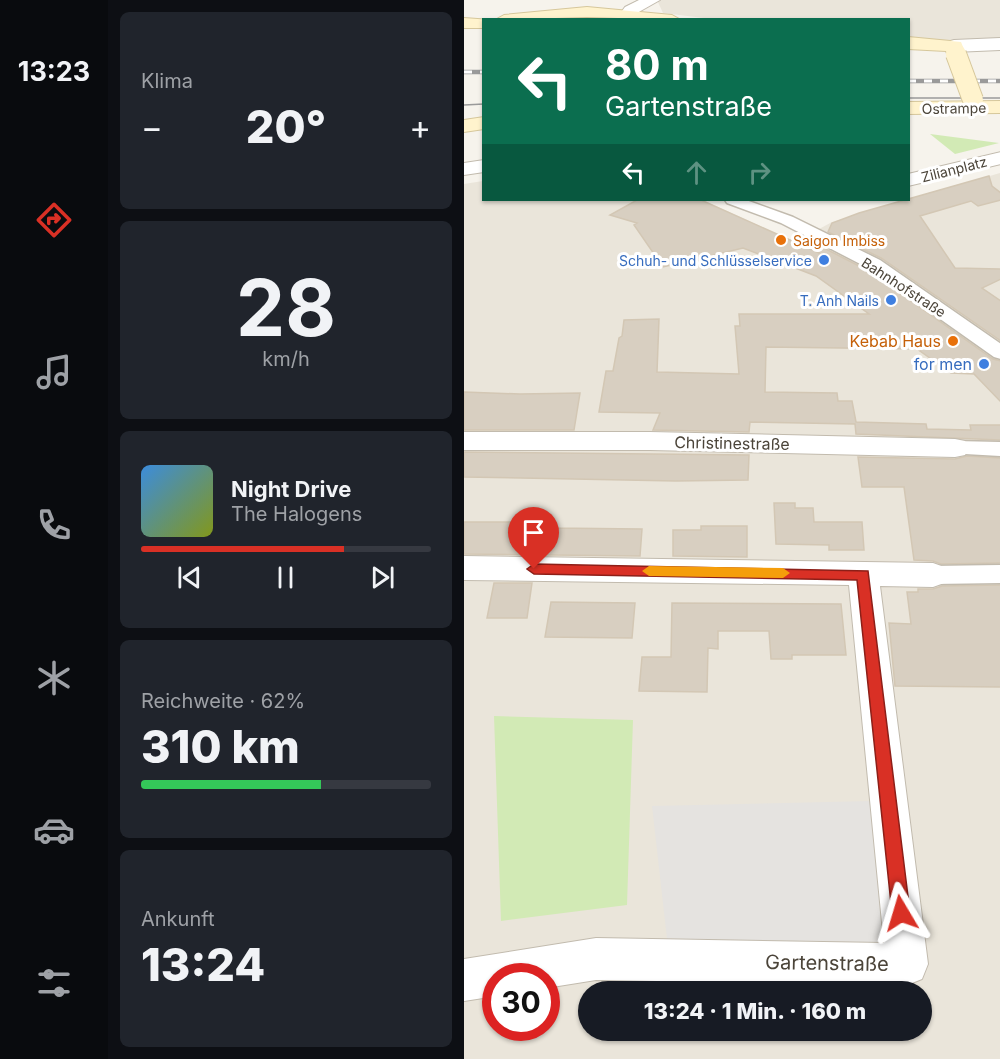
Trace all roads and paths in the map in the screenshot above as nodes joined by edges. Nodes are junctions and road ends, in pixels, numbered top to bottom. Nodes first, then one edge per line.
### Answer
1 (652, 0) edge
2 (627, 15) junction
3 (521, 18) edge
4 (654, 18) edge
5 (910, 43) edge
6 (1001, 44) edge
7 (955, 50) junction
8 (974, 104) junction
9 (1001, 107) edge
10 (910, 108) edge
11 (482, 123) edge
12 (464, 126) edge
13 (1001, 158) edge
14 (482, 166) edge
15 (464, 169) edge
16 (910, 180) edge
17 (738, 201) edge
18 (767, 207) edge
19 (1001, 353) edge
20 (464, 441) edge
21 (955, 448) joint
22 (1001, 449) edge
23 (464, 568) edge
24 (863, 574) junction
25 (1001, 574) edge
26 (933, 575) joint
27 (464, 980) edge

1 - 2 street
2 - 3 main road
2 - 4 main road
5 - 7 main road
6 - 7 street
7 - 8 main road, bridge
8 - 9 main road, Ostrampe
8 - 10 main road, Ostrampe
11 - 12 main road
13 - 16 street, Zilianplatz
14 - 15 street
17 - 18 street, Bahnhofstraße
18 - 19 street, Bahnhofstraße
20 - 21 street, Christinestraße
21 - 22 street, Christinestraße
23 - 24 street
24 - 26 street
24 - 27 street, Gartenstraße
25 - 26 street

